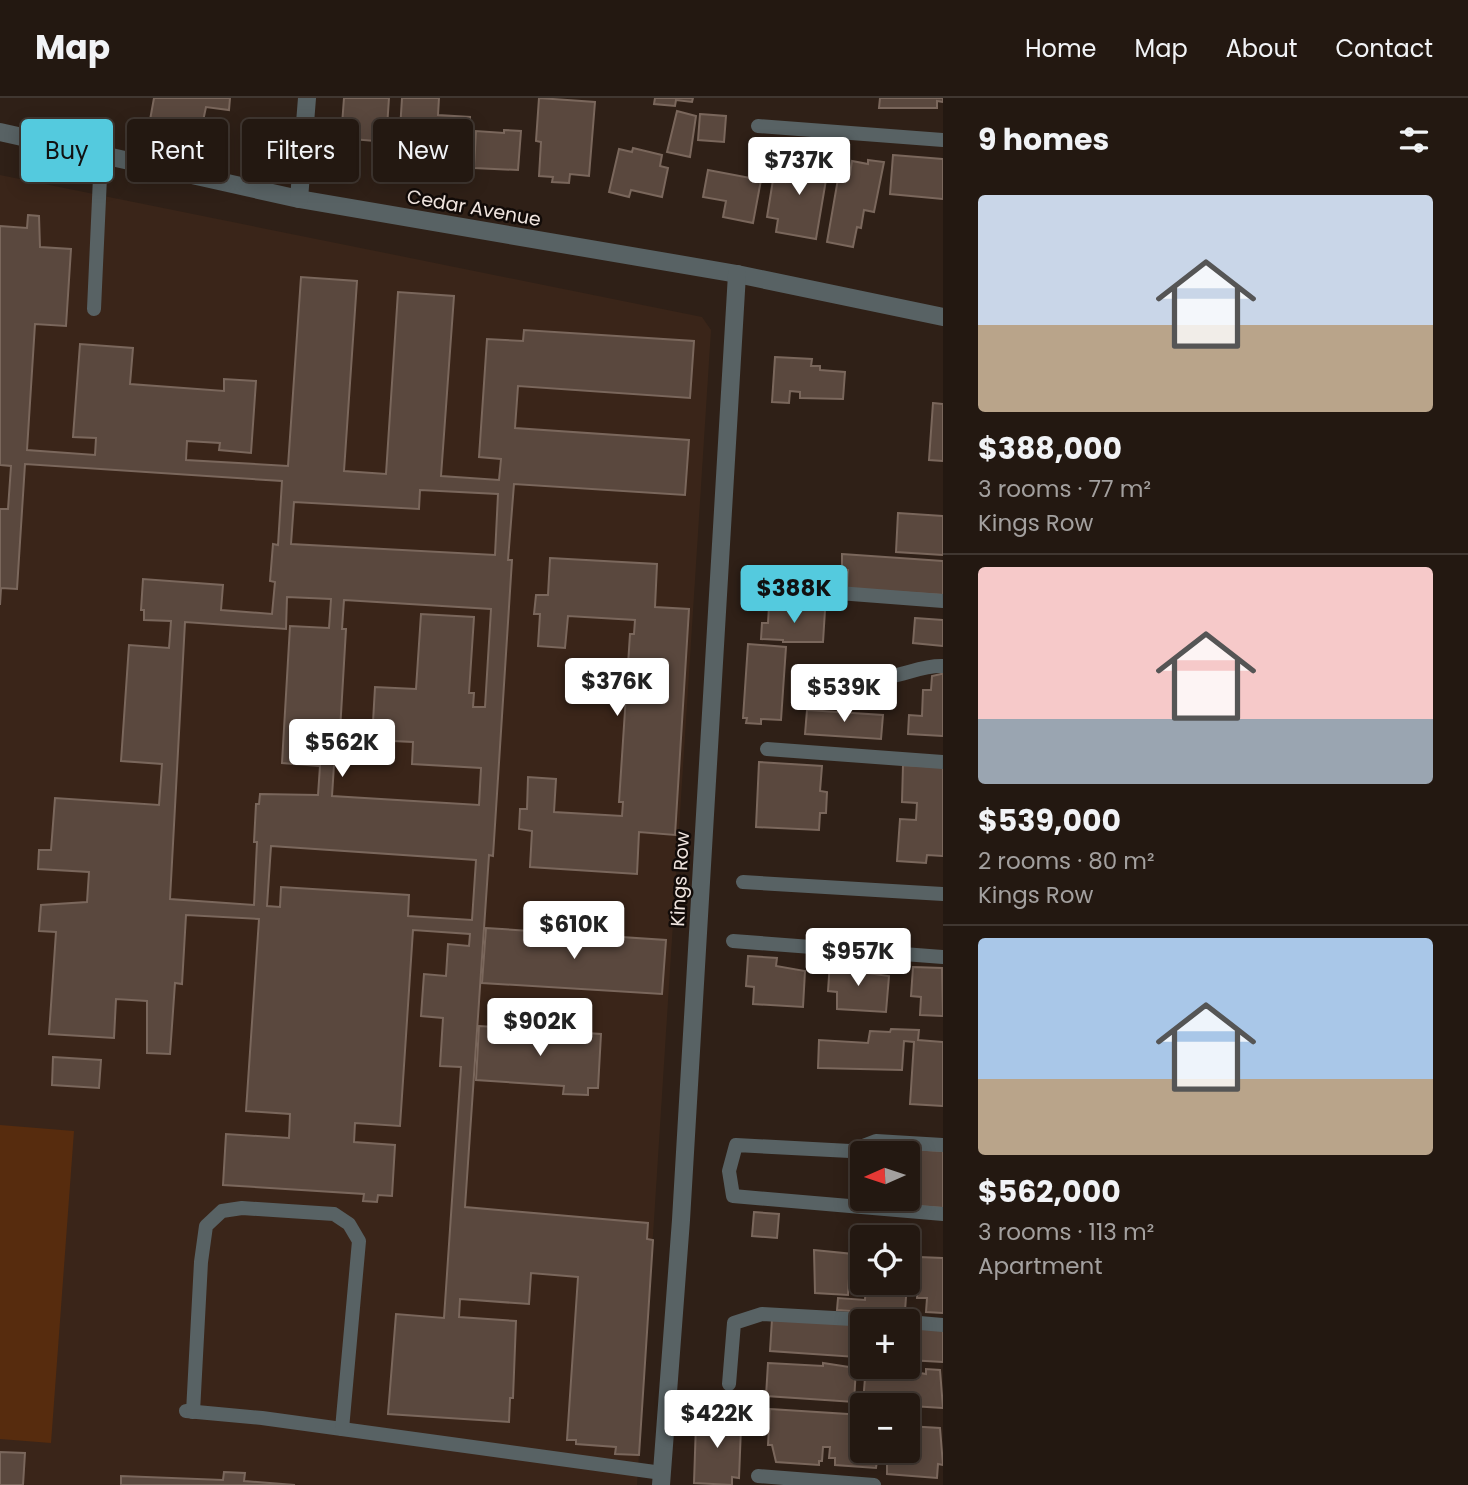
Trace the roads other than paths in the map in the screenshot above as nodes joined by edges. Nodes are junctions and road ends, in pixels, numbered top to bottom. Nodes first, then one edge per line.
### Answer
1 (307, 98) edge
2 (758, 126) dead end
3 (0, 132) edge
4 (21, 137) edge
5 (943, 140) edge
6 (113, 158) edge
7 (100, 182) edge
8 (299, 199) junction
9 (737, 274) junction
10 (94, 309) dead end
11 (943, 317) edge
12 (773, 588) dead end
13 (943, 601) edge
14 (943, 666) edge
15 (825, 676) dead end
16 (767, 749) dead end
17 (943, 762) edge
18 (743, 882) dead end
19 (943, 894) edge
20 (733, 940) dead end
21 (943, 957) edge
22 (943, 1145) edge
23 (943, 1214) edge
24 (850, 1319) edge
25 (920, 1323) edge
26 (943, 1325) edge
27 (729, 1384) dead end
28 (342, 1429) junction
29 (758, 1476) dead end
30 (662, 1479) edge
31 (874, 1485) edge

1 - 8 street
2 - 5 lane
3 - 4 street, Cedar Avenue
6 - 8 street, Cedar Avenue
7 - 10 lane
8 - 9 street, Cedar Avenue
9 - 11 street, Cedar Avenue
9 - 30 street, Kings Row
12 - 13 lane
14 - 15 lane
16 - 17 lane
18 - 19 lane
20 - 21 lane
22 - 23 lane
24 - 27 lane
25 - 26 lane
28 - 28 lane
28 - 30 lane
29 - 31 lane

